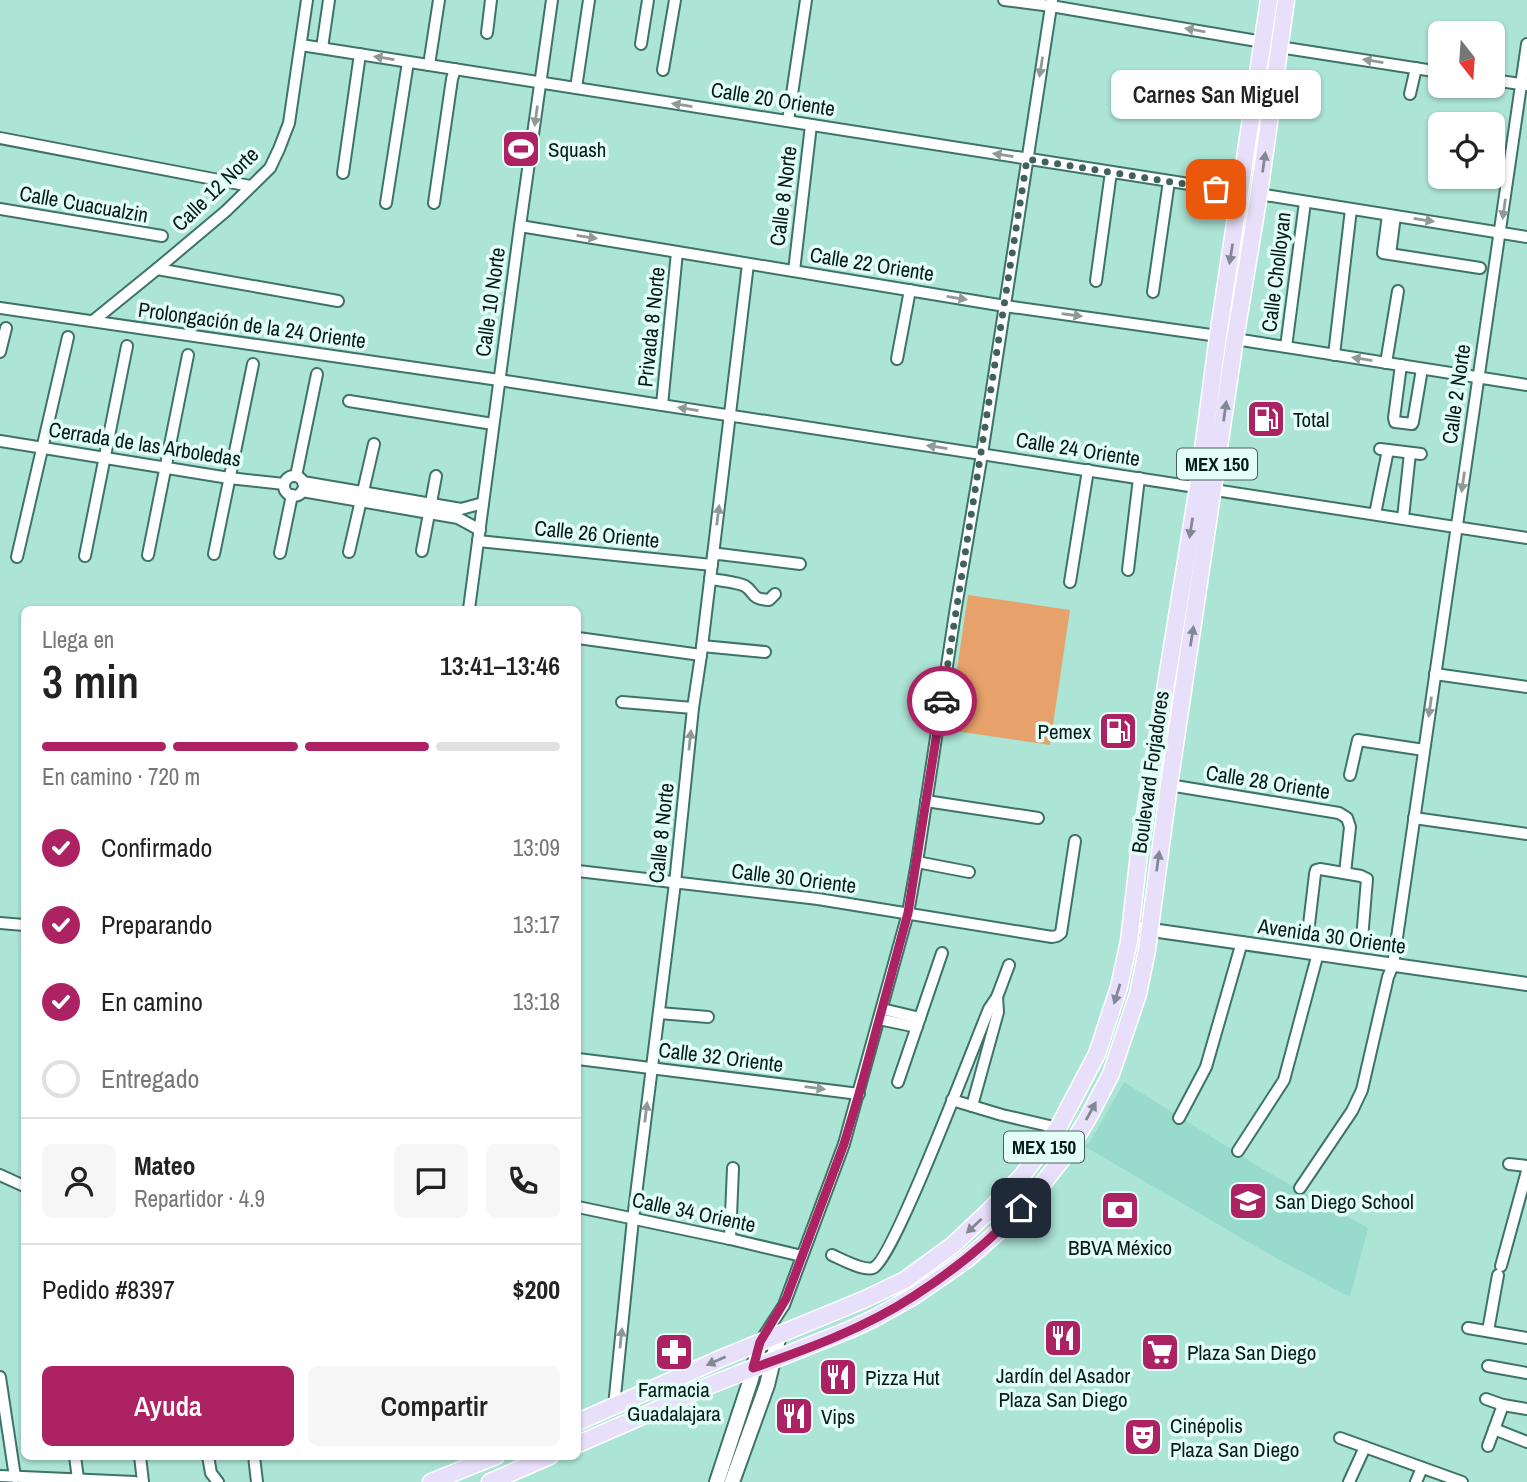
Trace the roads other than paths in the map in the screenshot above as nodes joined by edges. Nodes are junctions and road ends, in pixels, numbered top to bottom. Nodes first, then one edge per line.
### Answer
1 (307, 0) edge
2 (328, 0) edge
3 (439, 0) edge
4 (491, 0) edge
5 (552, 0) edge
6 (589, 0) edge
7 (648, 0) edge
8 (675, 0) edge
9 (806, 0) edge
10 (1004, 0) edge
11 (1269, 0) edge
12 (1286, 0) edge
13 (1051, 3) edge
14 (486, 33) dead end
15 (1263, 42) junction
16 (641, 44) dead end
17 (1527, 44) edge
18 (300, 45) junction
19 (1279, 47) junction
20 (322, 48) junction
21 (360, 54) junction
22 (408, 62) junction
23 (429, 65) junction
24 (1416, 68) junction
25 (455, 69) junction
26 (663, 70) dead end
27 (1428, 70) edge
28 (541, 82) junction
29 (1505, 82) edge
30 (1524, 85) edge
31 (576, 88) junction
32 (1410, 94) dead end
33 (788, 121) junction
34 (811, 125) junction
35 (0, 138) edge
36 (1027, 159) junction
37 (1111, 172) junction
38 (343, 173) dead end
39 (1169, 181) junction
40 (250, 186) junction
41 (1240, 192) junction
42 (1259, 194) junction
43 (1305, 202) junction
44 (386, 203) dead end
45 (434, 203) dead end
46 (0, 209) edge
47 (1350, 209) junction
48 (1392, 215) junction
49 (520, 226) junction
50 (1501, 233) junction
51 (162, 236) dead end
52 (1527, 237) edge
53 (677, 252) junction
54 (748, 264) junction
55 (1480, 268) dead end
56 (158, 270) junction
57 (794, 271) junction
58 (1096, 281) dead end
59 (910, 290) junction
60 (1398, 291) dead end
61 (1153, 292) dead end
62 (338, 301) dead end
63 (1005, 306) junction
64 (0, 307) edge
65 (93, 321) junction
66 (6, 328) dead end
67 (1218, 336) junction
68 (68, 337) dead end
69 (1235, 339) junction
70 (127, 346) dead end
71 (1286, 347) junction
72 (0, 352) edge
73 (188, 355) dead end
74 (1334, 355) junction
75 (897, 359) dead end
76 (1386, 363) junction
77 (253, 364) dead end
78 (1401, 366) junction
79 (1422, 369) junction
80 (317, 374) dead end
81 (1478, 378) junction
82 (499, 380) junction
83 (1527, 385) edge
84 (349, 401) dead end
85 (662, 405) junction
86 (729, 415) junction
87 (494, 425) junction
88 (0, 441) edge
89 (374, 444) dead end
90 (42, 448) junction
91 (982, 454) junction
92 (104, 458) junction
93 (165, 467) junction
94 (1088, 470) junction
95 (436, 476) dead end
96 (229, 478) junction
97 (1139, 478) junction
98 (298, 486) junction
99 (1206, 488) junction
100 (362, 497) junction
101 (483, 503) junction
102 (430, 509) junction
103 (1375, 514) junction
104 (1403, 519) junction
105 (1457, 527) junction
106 (479, 536) junction
107 (1527, 538) edge
108 (422, 551) dead end
109 (349, 552) dead end
110 (280, 553) dead end
111 (214, 554) dead end
112 (148, 555) dead end
113 (85, 556) dead end
114 (17, 557) dead end
115 (712, 560) junction
116 (800, 564) dead end
117 (1128, 570) dead end
118 (710, 579) junction
119 (1070, 582) dead end
120 (775, 594) dead end
121 (469, 606) edge
122 (581, 638) edge
123 (702, 650) junction
124 (765, 652) dead end
125 (1435, 674) junction
126 (1527, 687) edge
127 (622, 702) dead end
128 (693, 708) junction
129 (1424, 750) junction
130 (1350, 775) dead end
131 (1169, 785) junction
132 (926, 801) junction
133 (1038, 818) dead end
134 (1414, 818) junction
135 (1527, 834) edge
136 (1075, 841) dead end
137 (918, 862) junction
138 (581, 871) edge
139 (969, 872) dead end
140 (1345, 873) junction
141 (675, 883) junction
142 (908, 913) junction
143 (0, 923) edge
144 (21, 925) edge
145 (1131, 927) junction
146 (1150, 929) junction
147 (1308, 933) dead end
148 (1362, 939) dead end
149 (1242, 942) junction
150 (943, 953) dead end
151 (1318, 953) junction
152 (1009, 965) dead end
153 (1392, 965) junction
154 (1527, 984) edge
155 (997, 997) junction
156 (659, 1013) junction
157 (880, 1014) junction
158 (708, 1017) dead end
159 (918, 1023) junction
160 (976, 1039) junction
161 (989, 1044) junction
162 (581, 1059) edge
163 (651, 1068) junction
164 (898, 1082) dead end
165 (859, 1094) junction
166 (953, 1100) junction
167 (972, 1106) junction
168 (1180, 1118) dead end
169 (1058, 1128) junction
170 (1238, 1151) dead end
171 (1509, 1164) dead end
172 (733, 1168) dead end
173 (1527, 1169) edge
174 (0, 1175) edge
175 (21, 1185) edge
176 (1300, 1188) dead end
177 (581, 1208) edge
178 (633, 1219) junction
179 (730, 1239) junction
180 (832, 1255) dead end
181 (802, 1256) junction
182 (784, 1305) junction
183 (1468, 1328) dead end
184 (1488, 1331) junction
185 (779, 1335) junction
186 (1527, 1338) edge
187 (760, 1342) junction
188 (772, 1361) junction
189 (1488, 1366) dead end
190 (753, 1368) junction
191 (1527, 1373) edge
192 (0, 1377) edge
193 (1486, 1399) dead end
194 (1503, 1405) junction
195 (614, 1406) junction
196 (1527, 1409) edge
197 (581, 1421) edge
198 (1494, 1429) junction
199 (1340, 1438) dead end
200 (1527, 1442) edge
201 (581, 1443) edge
202 (1489, 1446) dead end
203 (1364, 1447) junction
204 (76, 1460) edge
205 (141, 1460) edge
206 (209, 1460) edge
207 (255, 1460) edge
208 (486, 1460) edge
209 (541, 1460) edge
210 (1422, 1468) junction
211 (0, 1476) edge
212 (15, 1477) junction
213 (215, 1478) edge
214 (78, 1479) junction
215 (135, 1482) edge
216 (144, 1482) edge
217 (201, 1482) edge
218 (257, 1482) edge
219 (432, 1482) edge
220 (490, 1482) edge
221 (717, 1482) edge
222 (732, 1482) edge
223 (1349, 1482) edge
224 (1416, 1482) edge
225 (1462, 1482) edge

1 - 18 street, Calle 12 Norte
2 - 20 street
3 - 23 street
4 - 14 street
5 - 28 street, Calle 10 Norte
6 - 31 street
7 - 16 street
8 - 26 street
9 - 33 street, Calle 8 Norte
10 - 13 street
11 - 15 main road, Boulevard Forjadores / MEX 150
12 - 19 main road, Boulevard Forjadores / MEX 150
15 -> 13 street
13 -> 36 street
15 - 41 main road, Boulevard Forjadores / MEX 150
17 - 30 street, Calle 2 Norte
18 - 20 street, Calle 20 Oriente
18 - 40 street, Calle 12 Norte
24 -> 19 street
42 -> 19 main road, Boulevard Forjadores / MEX 150
20 - 21 street, Calle 20 Oriente
22 -> 21 street, Calle 20 Oriente
21 - 38 street
22 - 23 street, Calle 20 Oriente
22 - 44 street
23 - 25 street, Calle 20 Oriente
24 - 27 street
24 - 32 street
25 - 28 street, Calle 20 Oriente
25 - 45 street
28 - 31 street, Calle 20 Oriente
28 -> 49 street, Calle 10 Norte
29 - 30 street
30 -> 50 street, Calle 2 Norte
33 -> 31 street, Calle 20 Oriente
33 - 34 street, Calle 20 Oriente
36 -> 34 street, Calle 20 Oriente
34 - 57 street, Calle 8 Norte
35 - 40 street
36 - 37 street, Calle 20 Oriente
36 - 63 street
37 - 39 street, Calle 20 Oriente
37 - 58 street
39 - 41 street, Calle 20 Oriente
39 - 61 street
40 - 56 street, Calle 12 Norte
41 -> 67 main road, Boulevard Forjadores / MEX 150
42 - 43 street
42 - 69 main road, Boulevard Forjadores / MEX 150
43 - 47 street
43 - 71 street, Calle Cholloyan
46 - 51 street, Calle Cuacualzin
47 - 48 street
47 - 74 street
48 -> 50 street
48 - 55 street
49 -> 53 street, Calle 22 Oriente
49 - 82 street, Calle 10 Norte
50 - 52 street
50 - 81 street, Calle 2 Norte
53 - 54 street, Calle 22 Oriente
53 - 85 street, Privada 8 Norte
54 - 57 street, Calle 22 Oriente
54 - 86 street, Calle 8 Norte
56 - 62 street
56 - 65 street, Calle 12 Norte
57 - 59 street, Calle 22 Oriente
59 -> 63 street, Calle 22 Oriente
59 - 75 street
60 - 76 street
63 -> 67 street, Calle 22 Oriente
63 - 91 street
64 - 65 street, Prolongación de la 24 Oriente
65 - 82 street, Prolongación de la 24 Oriente
66 - 72 street
67 - 99 main road, Boulevard Forjadores / MEX 150
68 - 90 street
69 - 71 street
99 -> 69 main road, Boulevard Forjadores / MEX 150
70 - 92 street
71 - 74 street
73 - 93 street
76 -> 74 street
76 - 78 street
77 - 96 street
78 - 79 street
78 - 79 street
79 - 81 street
80 - 98 street
81 - 83 street
81 -> 105 street, Calle 2 Norte
82 - 85 street, Calle 24 Oriente
82 - 87 street, Calle 10 Norte
84 - 87 street
86 -> 85 street, Calle 24 Oriente
91 -> 86 street, Calle 24 Oriente
115 -> 86 street, Calle 8 Norte
87 - 101 street, Calle 10 Norte
88 - 90 street, Cerrada de las Arboledas
89 - 100 street
90 - 92 street, Cerrada de las Arboledas
90 - 114 street
91 - 94 street, Calle 24 Oriente
91 - 132 street
92 - 93 street, Cerrada de las Arboledas
92 - 113 street
93 - 96 street, Cerrada de las Arboledas
93 - 112 street
94 - 97 street, Calle 24 Oriente
94 - 119 street
95 - 102 street
96 - 98 street, Cerrada de las Arboledas
96 - 111 street
97 - 99 street, Calle 24 Oriente
97 - 117 street
98 - 100 street
98 - 110 street
99 - 103 street, Calle 24 Oriente
131 -> 99 main road, Boulevard Forjadores / MEX 150
99 -> 145 main road, Boulevard Forjadores / MEX 150
100 - 102 street
100 - 109 street
101 - 102 street
101 - 106 street, Calle 10 Norte
102 - 106 street
102 - 108 street
103 - 104 street, Calle 24 Oriente
103 - 104 street
104 - 105 street, Calle 24 Oriente
105 - 107 street, Calle 24 Oriente
105 - 125 street, Calle 2 Norte
106 - 115 street, Calle 26 Oriente
106 - 121 street, Calle 10 Norte
115 - 116 street, Calle 26 Oriente
115 - 118 street, Calle 8 Norte
118 - 120 street
118 - 123 street, Calle 8 Norte
122 - 123 street
123 - 124 street
123 - 128 street, Calle 8 Norte
125 - 126 street
125 -> 129 street, Calle 2 Norte
127 - 128 street
141 -> 128 street, Calle 8 Norte
129 - 130 street
129 - 134 street, Calle 2 Norte
131 - 140 street, Calle 28 Oriente
146 -> 131 main road, Boulevard Forjadores / MEX 150
132 - 133 street
132 - 137 street
134 - 135 street
134 - 153 street, Calle 2 Norte
136 - 142 street, Calle 30 Oriente
137 - 139 street
137 - 142 street
138 - 141 street, Calle 30 Oriente
140 - 147 street
140 - 148 street
141 - 142 street, Calle 30 Oriente
141 - 156 street, Calle 8 Norte
142 - 157 street
143 - 144 street
145 - 146 street, Avenida 30 Oriente
145 -> 169 main road, Boulevard Forjadores / MEX 150
146 - 149 street, Avenida 30 Oriente
188 -> 146 main road, Boulevard Forjadores / MEX 150
149 - 151 street, Avenida 30 Oriente
149 - 168 street
150 - 159 street
151 - 153 street, Avenida 30 Oriente
151 - 170 street
152 - 155 street
153 - 154 street, Avenida 30 Oriente
153 - 176 street, Calle 2 Norte
155 - 160 street
155 - 161 street
156 - 158 street
156 - 163 street, Calle 8 Norte
157 - 159 street
157 - 165 street
159 - 164 street
160 - 161 street
160 - 166 street
161 - 167 street
162 - 163 street, Calle 32 Oriente
163 -> 165 street, Calle 32 Oriente
178 -> 163 street, Calle 8 Norte
165 - 181 street
166 - 167 street
166 - 180 street
167 - 169 street
169 -> 185 main road, Boulevard Forjadores / MEX 150
171 - 173 street
172 - 179 street
173 - 184 street
174 - 175 street
177 - 178 street, Calle 34 Oriente
178 - 179 street, Calle 34 Oriente
195 -> 178 street, Calle 8 Norte
179 - 181 street, Calle 34 Oriente
181 - 182 street
182 - 185 street
182 - 187 street
183 - 184 street
184 - 186 street
185 - 187 main road, MEX 150
185 - 188 main road
187 - 190 main road
187 -> 195 main road, MEX 150
188 - 190 main road, Boulevard Forjadores / MEX 150
188 - 222 main road
189 - 191 street
190 - 201 main road, MEX 150
190 - 221 main road
192 - 212 street
193 - 194 street
194 - 196 street
194 - 198 street
195 - 197 main road, MEX 150
198 - 200 street
198 - 202 street
199 - 203 street
203 - 210 street
203 - 223 street
204 - 214 street
205 - 216 street
206 - 213 street
207 - 218 street
208 - 219 main road
209 - 220 main road
210 - 224 street
210 - 225 street
211 - 212 street
212 - 214 street
213 - 217 street
214 - 215 street

